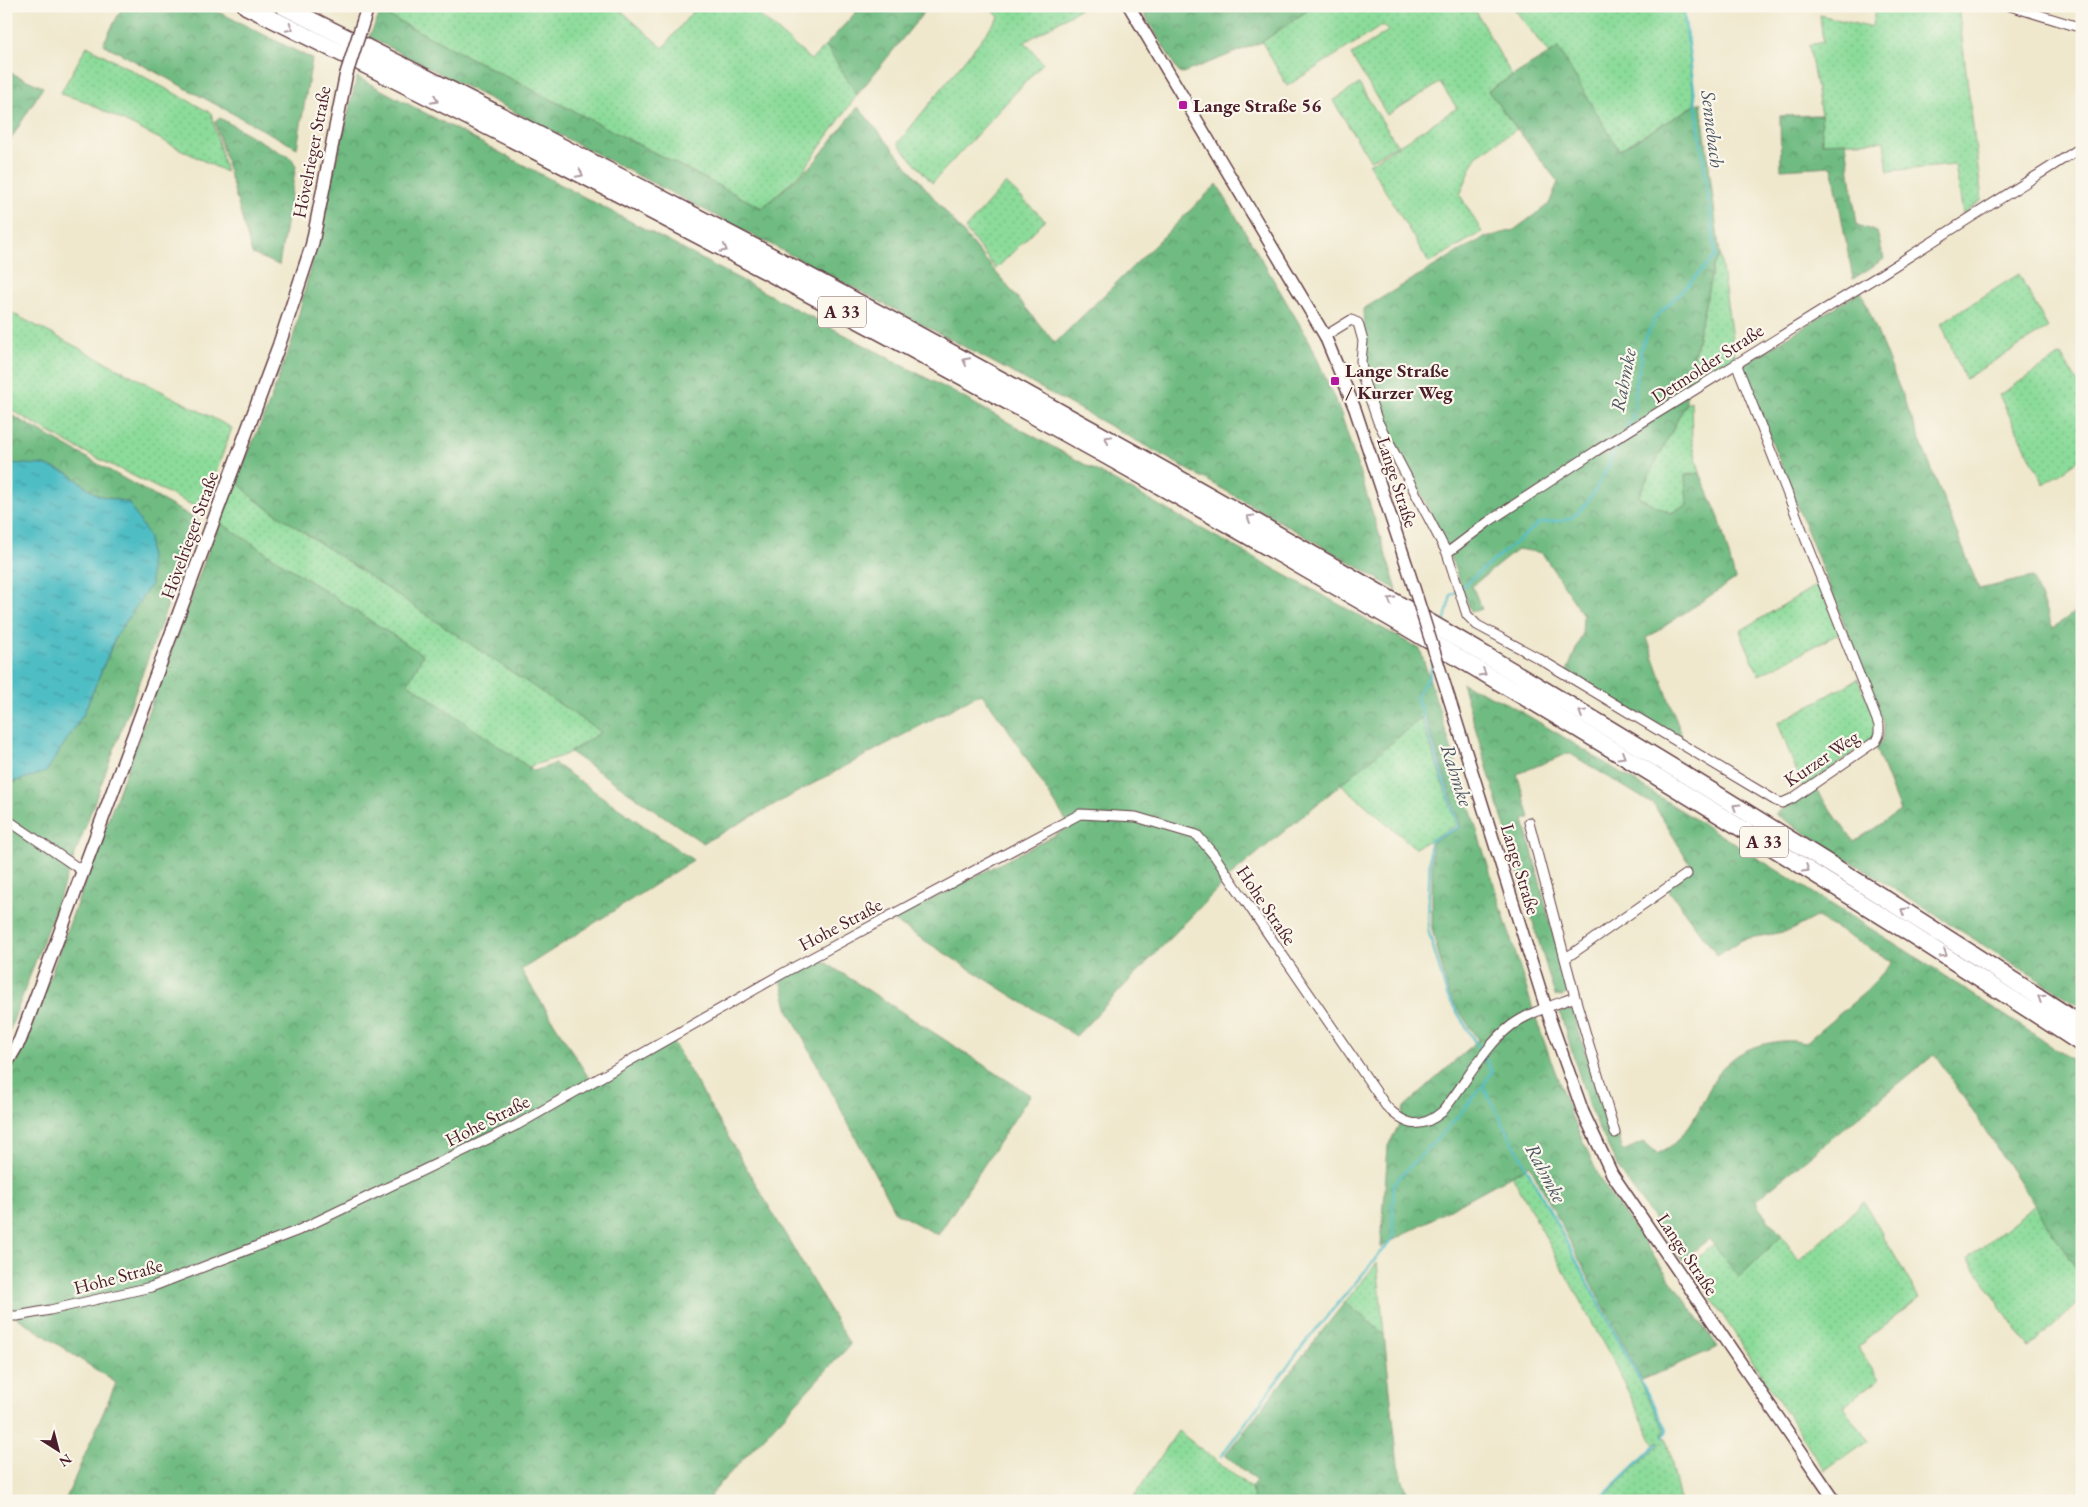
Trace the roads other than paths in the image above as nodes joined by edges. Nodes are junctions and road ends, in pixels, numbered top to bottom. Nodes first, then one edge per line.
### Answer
1 (246, 6) edge
2 (283, 6) edge
3 (1130, 6) edge
4 (2010, 6) edge
5 (368, 8) edge
6 (2082, 28) edge
7 (2082, 147) edge
8 (1324, 336) junction
9 (1736, 363) junction
10 (1447, 553) junction
11 (1429, 632) junction
12 (1444, 641) junction
13 (6, 819) edge
14 (1529, 822) dead end
15 (84, 872) junction
16 (1687, 874) dead end
17 (1566, 958) junction
18 (1575, 997) junction
19 (1546, 1008) junction
20 (2082, 1025) edge
21 (2082, 1044) edge
22 (6, 1064) edge
23 (1615, 1133) dead end
24 (6, 1316) edge
25 (1835, 1501) edge

1 -> 11 highway, A 33
11 -> 2 highway, A 33
3 - 8 street, Lange Straße
4 - 6 street
5 - 15 main road, Hövelrieger Straße, bridge
7 - 9 street, Detmolder Straße
8 - 10 street
8 - 19 street, Lange Straße, bridge
9 - 10 street, Detmolder Straße
9 - 10 street, Kurzer Weg
11 - 12 highway, A 33, bridge
20 -> 12 highway, A 33
12 -> 21 highway, A 33
13 - 15 street
14 - 17 street, Lange Straße
15 - 22 main road, Hövelrieger Straße
16 - 17 street
17 - 18 street, Lange Straße
18 - 19 street
18 - 23 street, Lange Straße
19 - 24 street, Hohe Straße
19 - 25 street, Lange Straße

